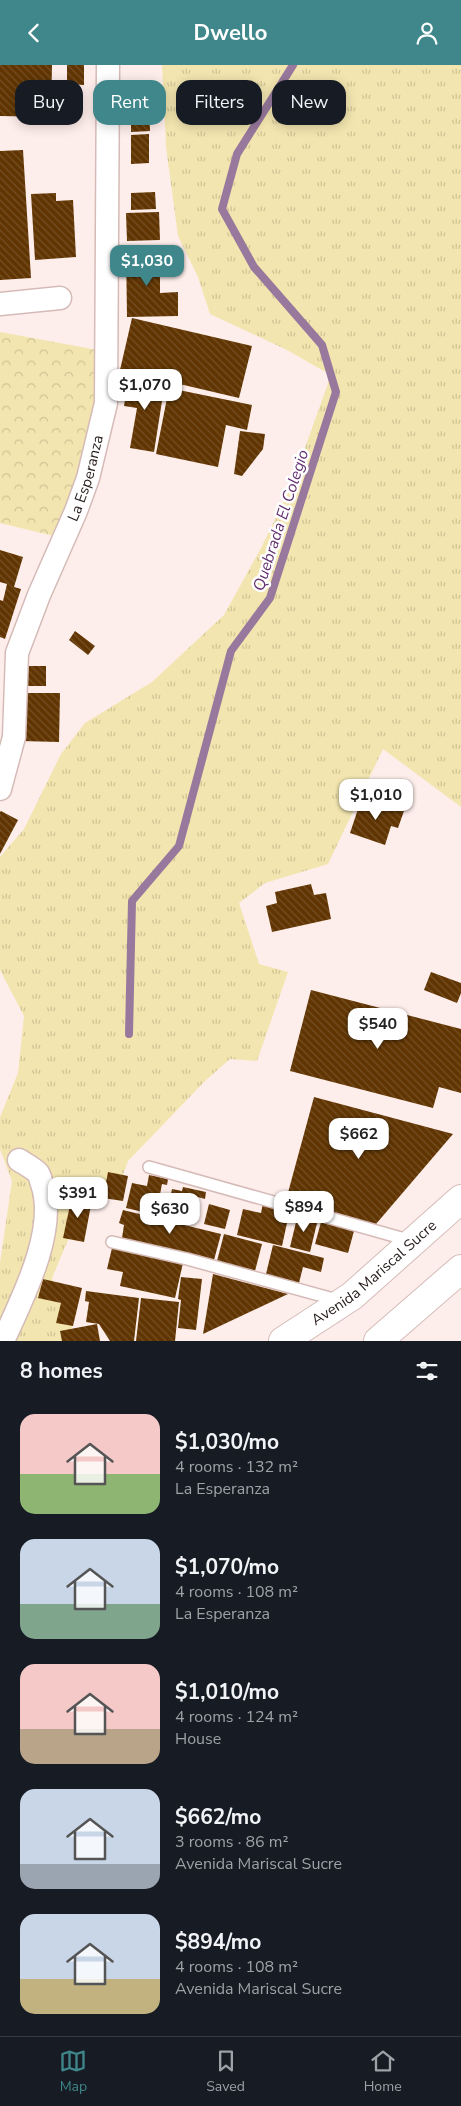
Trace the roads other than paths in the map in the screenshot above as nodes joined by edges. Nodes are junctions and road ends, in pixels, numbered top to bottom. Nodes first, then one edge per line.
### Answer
1 (108, 65) edge
2 (60, 298) dead end
3 (0, 304) edge
4 (0, 789) edge
5 (19, 1160) dead end
6 (149, 1167) dead end
7 (461, 1199) edge
8 (414, 1241) junction
9 (112, 1242) dead end
10 (461, 1269) edge
11 (344, 1302) junction
12 (3, 1341) edge
13 (283, 1341) edge
14 (378, 1341) edge

1 - 4 street, La Esperanza
2 - 3 street
5 - 12 street
6 - 8 lane
7 - 8 main road, Avenida Mariscal Sucre
8 - 11 main road, Avenida Mariscal Sucre
9 - 11 lane
10 - 14 main road
11 - 13 main road, Avenida Mariscal Sucre

